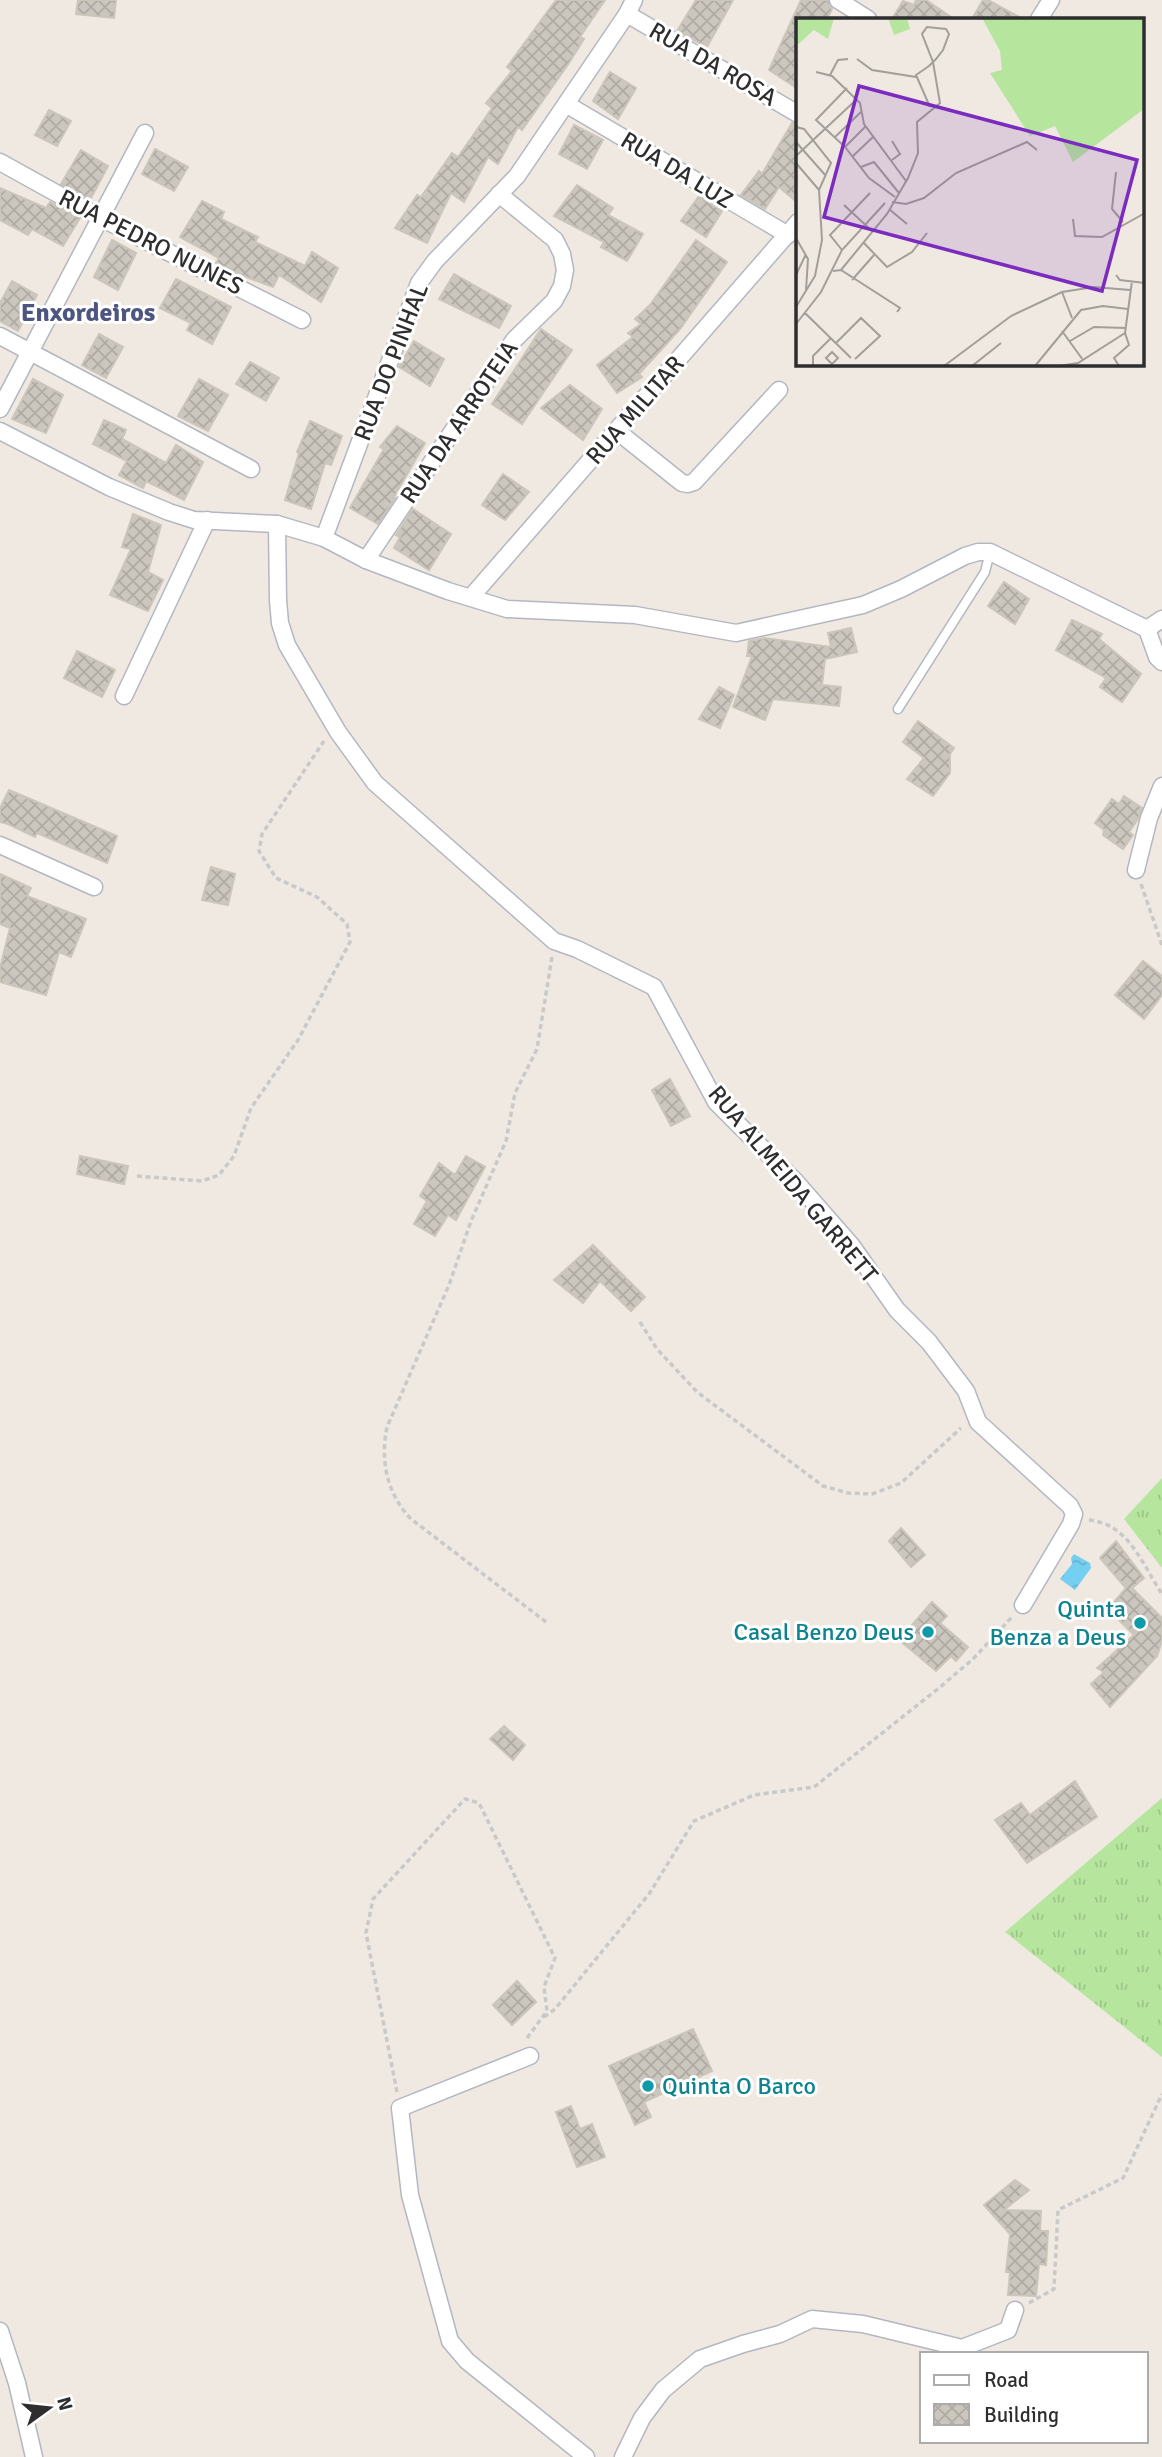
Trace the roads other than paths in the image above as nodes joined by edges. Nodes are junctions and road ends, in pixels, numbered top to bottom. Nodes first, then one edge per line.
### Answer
1 (838, 0) edge
2 (1047, 1) edge
3 (631, 7) edge
4 (866, 18) edge
5 (1039, 18) edge
6 (566, 104) junction
7 (796, 113) edge
8 (145, 134) dead end
9 (0, 162) edge
10 (499, 194) junction
11 (101, 218) junction
12 (793, 229) edge
13 (302, 320) dead end
14 (0, 336) edge
15 (29, 352) junction
16 (779, 390) dead end
17 (0, 409) edge
18 (617, 430) junction
19 (0, 431) edge
20 (251, 469) dead end
21 (207, 520) junction
22 (277, 524) junction
23 (324, 538) junction
24 (990, 552) junction
25 (366, 560) junction
26 (471, 597) junction
27 (1162, 619) edge
28 (1147, 629) junction
29 (1162, 662) edge
30 (124, 696) dead end
31 (898, 709) dead end
32 (1162, 786) edge
33 (0, 845) edge
34 (1136, 870) road end
35 (94, 887) dead end
36 (1023, 1605) road end
37 (530, 2056) dead end
38 (1015, 2310) road end
39 (0, 2331) edge
40 (34, 2457) edge
41 (586, 2457) edge
42 (623, 2457) edge

1 - 4 street
2 - 5 street
3 - 6 street, RUA DO PINHAL
3 - 7 street, RUA DA ROSA
6 - 10 street, RUA DO PINHAL
6 - 12 street, RUA DA LUZ
8 - 11 street
9 - 11 street, RUA PEDRO NUNES
10 - 23 street, RUA DO PINHAL
10 - 25 street, RUA DA ARROTEIA
11 - 13 street, RUA PEDRO NUNES
11 - 15 street
12 - 18 street, RUA MILITAR
14 - 15 street
15 - 17 street
15 - 20 street
16 - 18 street
18 - 26 street, RUA MILITAR
19 - 21 street
21 - 22 street
21 - 30 street
22 - 23 street
22 - 36 street, RUA ALMEIDA GARRETT
23 - 25 street
24 - 26 street
24 - 28 street
24 - 31 lane
25 - 26 street
27 - 28 street
28 - 29 street
32 - 34 street
33 - 35 street
37 - 41 street
38 - 42 street
39 - 40 street

